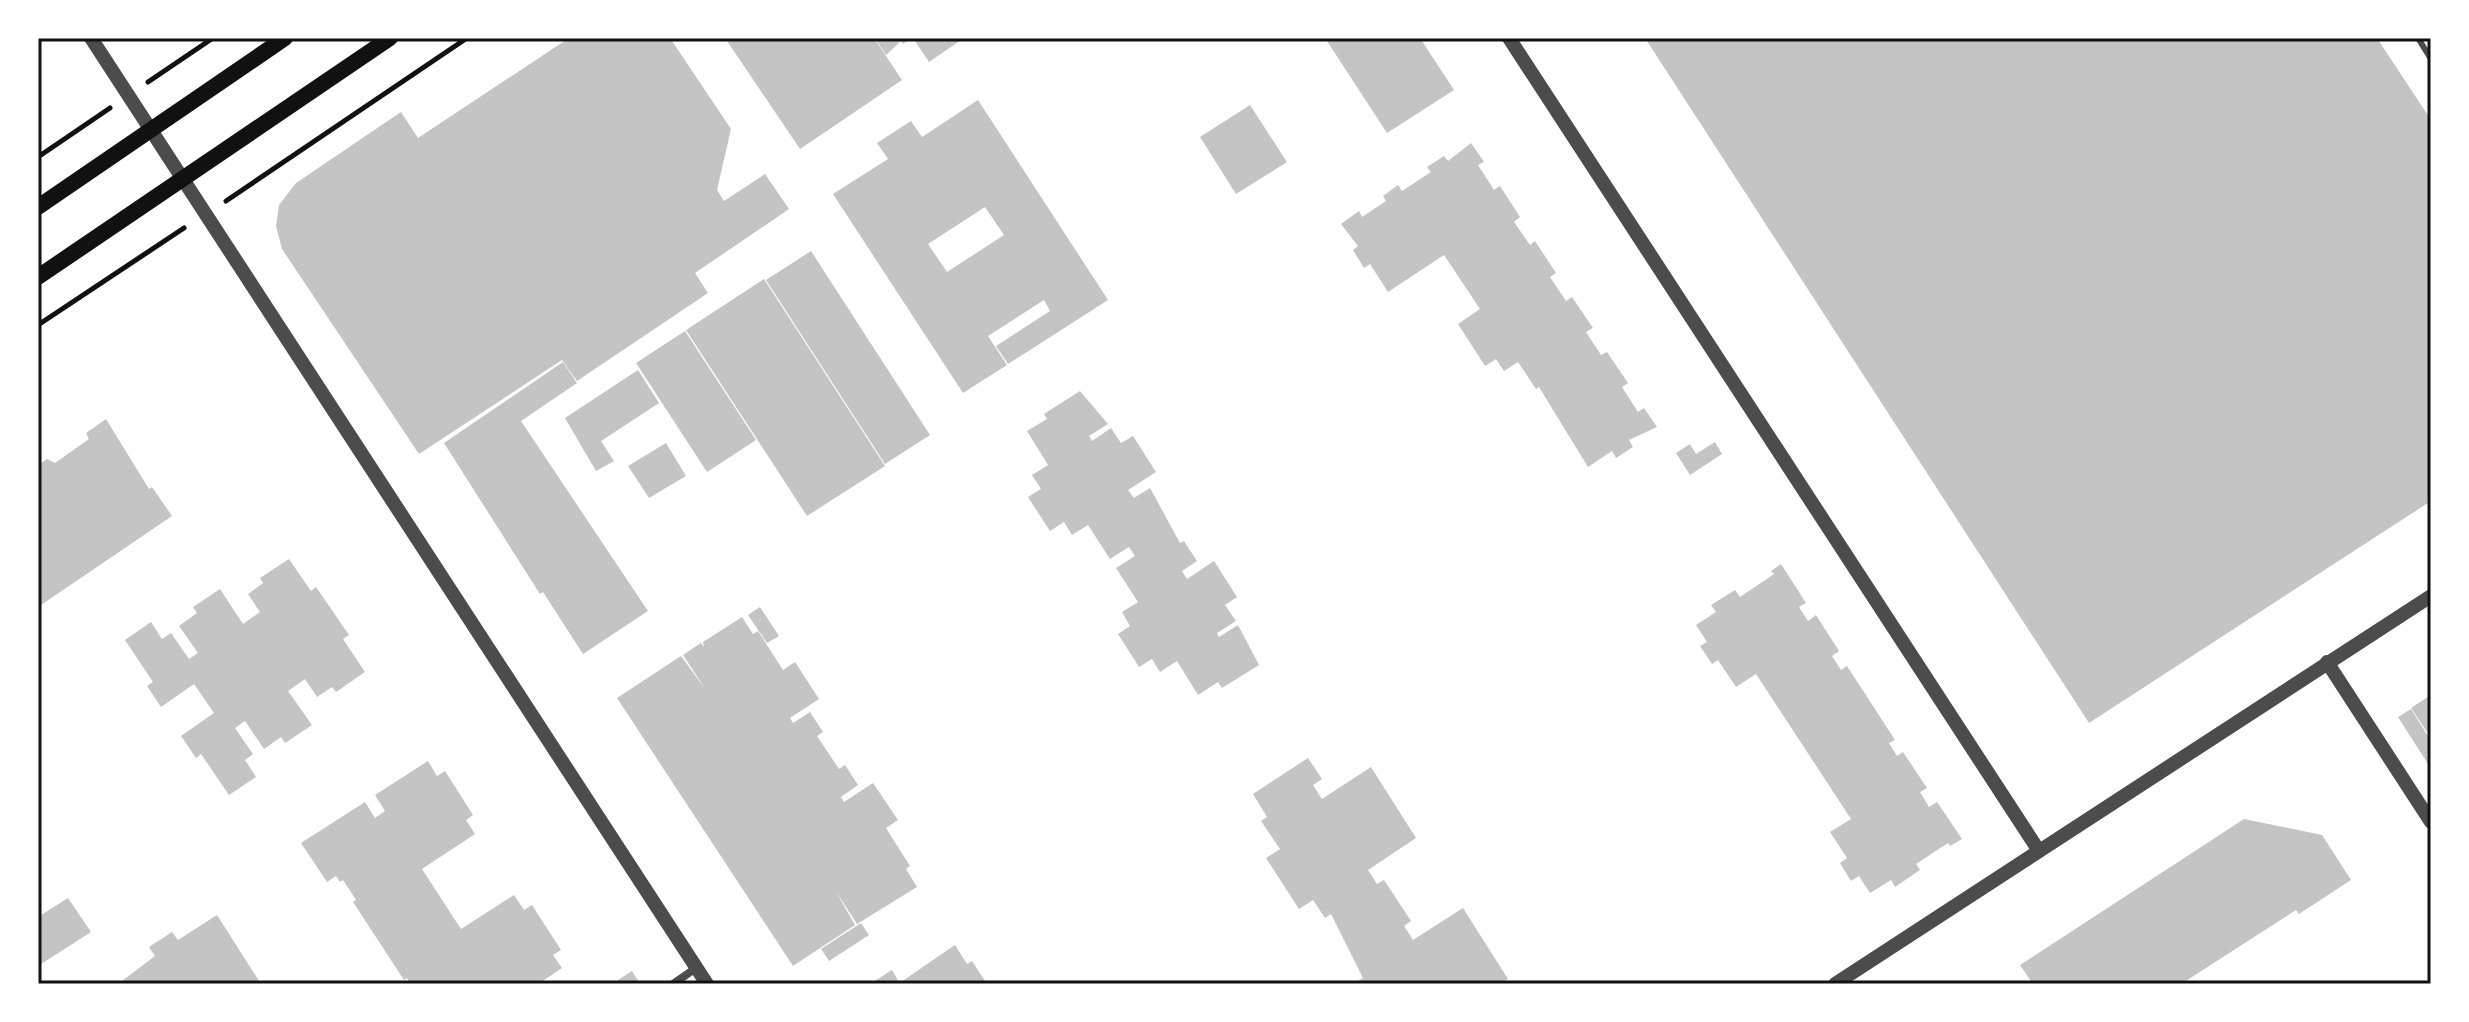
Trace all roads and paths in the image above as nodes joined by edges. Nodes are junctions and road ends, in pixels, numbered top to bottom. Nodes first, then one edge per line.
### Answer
1 (91, 38) edge
2 (285, 38) edge
3 (390, 38) edge
4 (467, 38) edge
5 (1509, 38) edge
6 (2418, 38) edge
7 (2431, 59) edge
8 (149, 130) junction
9 (181, 181) junction
10 (38, 207) edge
11 (204, 216) junction
12 (38, 277) edge
13 (38, 325) edge
14 (2431, 596) edge
15 (2327, 662) junction
16 (2431, 822) edge
17 (2039, 851) junction
18 (696, 968) junction
19 (673, 984) edge
20 (707, 984) edge
21 (1835, 984) edge

1 - 8 street
2 - 8 main road
3 - 9 main road
4 - 11 path
5 - 17 street
6 - 7 lane
8 - 9 street
8 - 10 main road
9 - 11 street
9 - 12 main road
11 - 13 path
11 - 18 street
14 - 15 street
15 - 16 street
15 - 17 street
17 - 21 street
18 - 19 street
18 - 20 street

